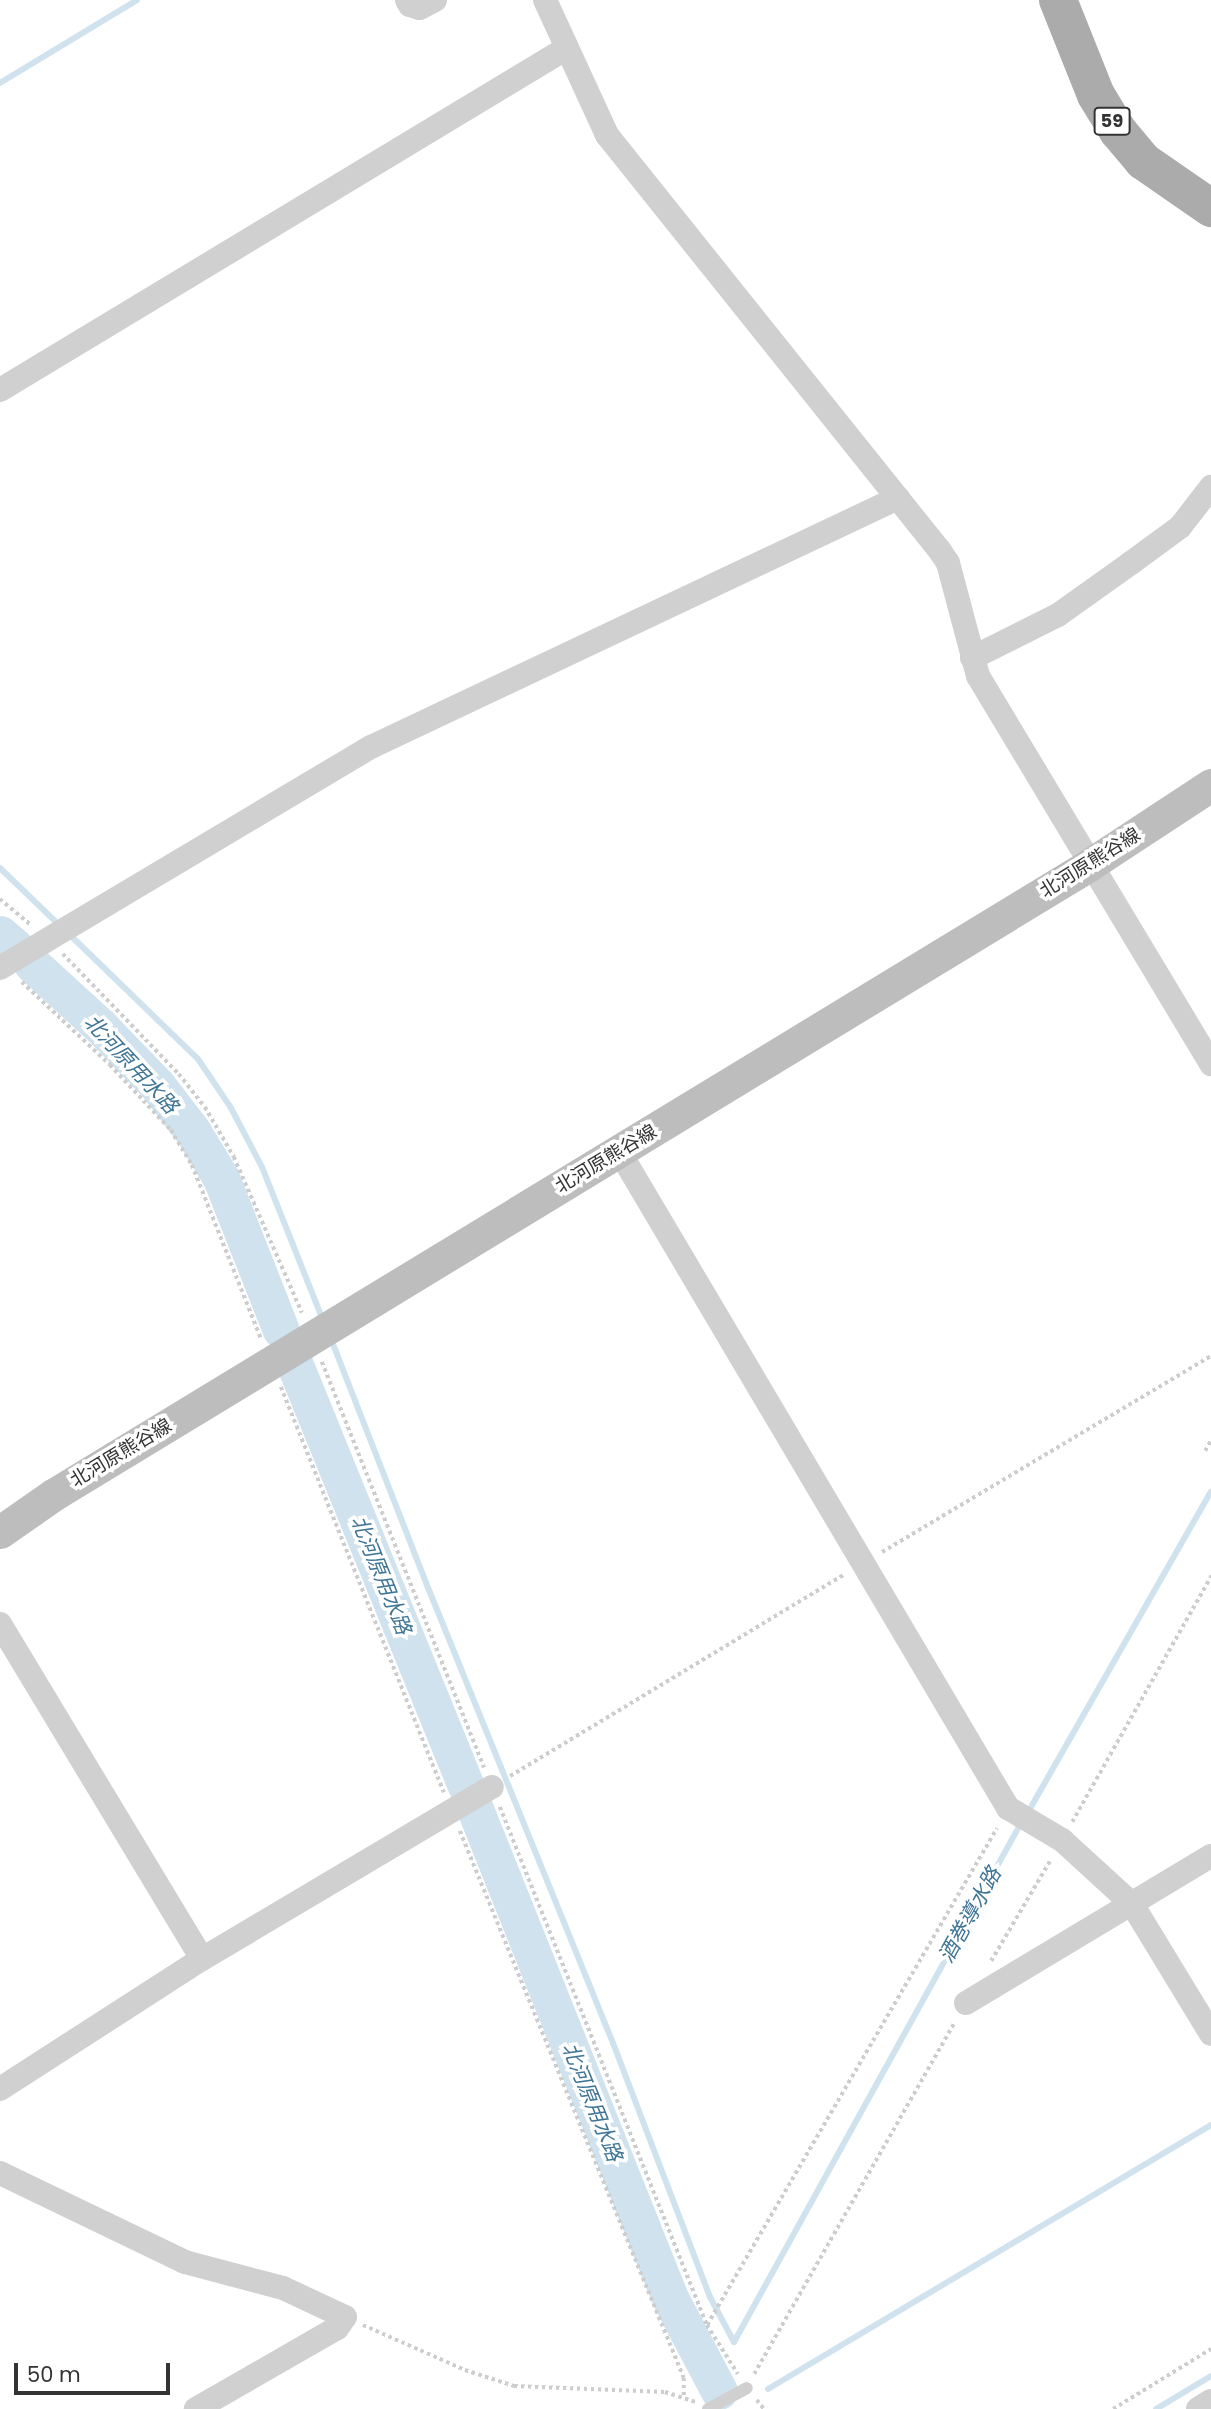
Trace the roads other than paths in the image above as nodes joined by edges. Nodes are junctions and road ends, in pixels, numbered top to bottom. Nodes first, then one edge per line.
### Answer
1 (407, 0) edge
2 (435, 0) edge
3 (545, 0) edge
4 (1058, 0) edge
5 (567, 48) junction
6 (1208, 198) edge
7 (0, 390) edge
8 (1211, 487) edge
9 (898, 498) junction
10 (972, 658) junction
11 (1211, 785) edge
12 (1089, 865) junction
13 (5, 964) edge
14 (1211, 1064) edge
15 (619, 1151) junction
16 (0, 1532) edge
17 (0, 1624) edge
18 (492, 1787) road end
19 (1211, 1856) edge
20 (1132, 1904) junction
21 (202, 1959) junction
22 (966, 2003) dead end
23 (1211, 2034) edge
24 (0, 2089) edge
25 (0, 2173) edge
26 (747, 2389) road end
27 (1211, 2401) edge
28 (196, 2409) edge
29 (708, 2409) edge
30 (1198, 2409) edge

1 - 2 street
3 - 5 street
4 - 6 main road, 59
5 - 7 street
5 - 9 street
8 - 10 street
9 - 10 street
9 - 13 street
10 - 12 street
11 - 12 main road, 北河原熊谷線
12 - 14 street
12 - 15 main road, 北河原熊谷線
15 - 16 main road, 北河原熊谷線
15 - 20 street
17 - 21 street
18 - 21 street
19 - 20 street
20 - 22 street
20 - 23 street
21 - 24 street
25 - 28 street
26 - 29 lane
27 - 30 street

